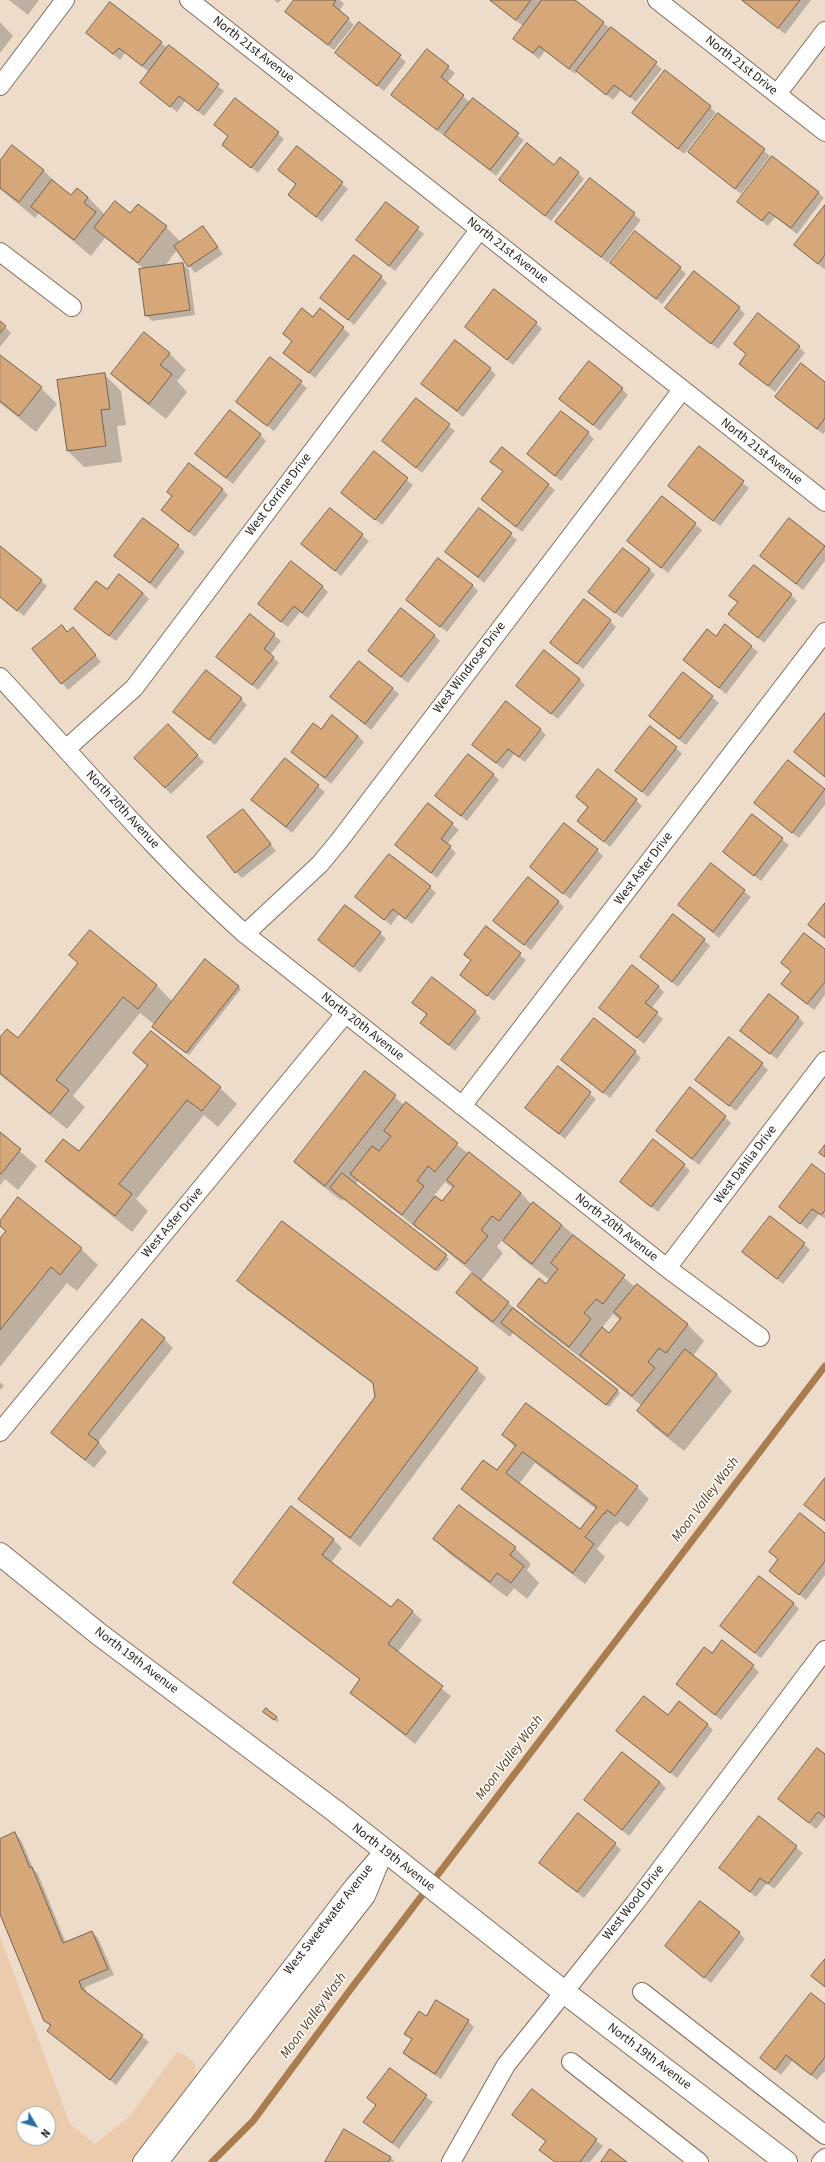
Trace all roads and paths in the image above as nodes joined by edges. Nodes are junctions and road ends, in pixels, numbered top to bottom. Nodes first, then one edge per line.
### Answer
1 (65, 0) edge
2 (189, 0) edge
3 (657, 0) edge
4 (825, 31) edge
5 (0, 86) edge
6 (777, 94) junction
7 (825, 132) edge
8 (480, 229) junction
9 (0, 252) edge
10 (72, 307) dead end
11 (682, 390) junction
12 (825, 502) edge
13 (825, 632) edge
14 (0, 676) edge
15 (66, 749) junction
16 (244, 934) junction
17 (345, 1014) junction
18 (825, 1061) edge
19 (462, 1106) junction
20 (667, 1268) junction
21 (760, 1337) dead end
22 (0, 1432) edge
23 (0, 1554) edge
24 (825, 1650) edge
25 (384, 1851) junction
26 (564, 1992) junction
27 (642, 1992) dead end
28 (570, 2062) dead end
29 (825, 2135) edge
30 (825, 2158) edge
31 (142, 2162) edge
32 (160, 2162) edge
33 (451, 2162) edge
34 (699, 2162) edge
35 (786, 2162) edge
36 (821, 2162) edge

1 - 5 street
2 - 8 street, North 21st Avenue
3 - 6 street, North 21st Drive
4 - 6 street
6 - 7 street, North 21st Drive
8 - 11 street, North 21st Avenue
8 - 15 street, West Corrine Drive
9 - 10 street
11 - 12 street, North 21st Avenue
11 - 16 street, West Windrose Drive
13 - 19 street, West Aster Drive
14 - 15 street, North 20th Avenue
15 - 16 street, North 20th Avenue
16 - 17 street, North 20th Avenue
17 - 19 street, North 20th Avenue
17 - 22 street, West Aster Drive
18 - 20 street, West Dahlia Drive
19 - 20 street, North 20th Avenue
20 - 21 street, North 20th Avenue
23 - 25 main road, North 19th Avenue
24 - 26 street, West Wood Drive
25 - 26 main road, North 19th Avenue
25 - 31 street, West Sweetwater Avenue
25 - 32 street, West Sweetwater Avenue
26 - 33 street, West Wood Drive
26 - 35 main road, North 19th Avenue
27 - 29 street
28 - 34 street
30 - 36 street

